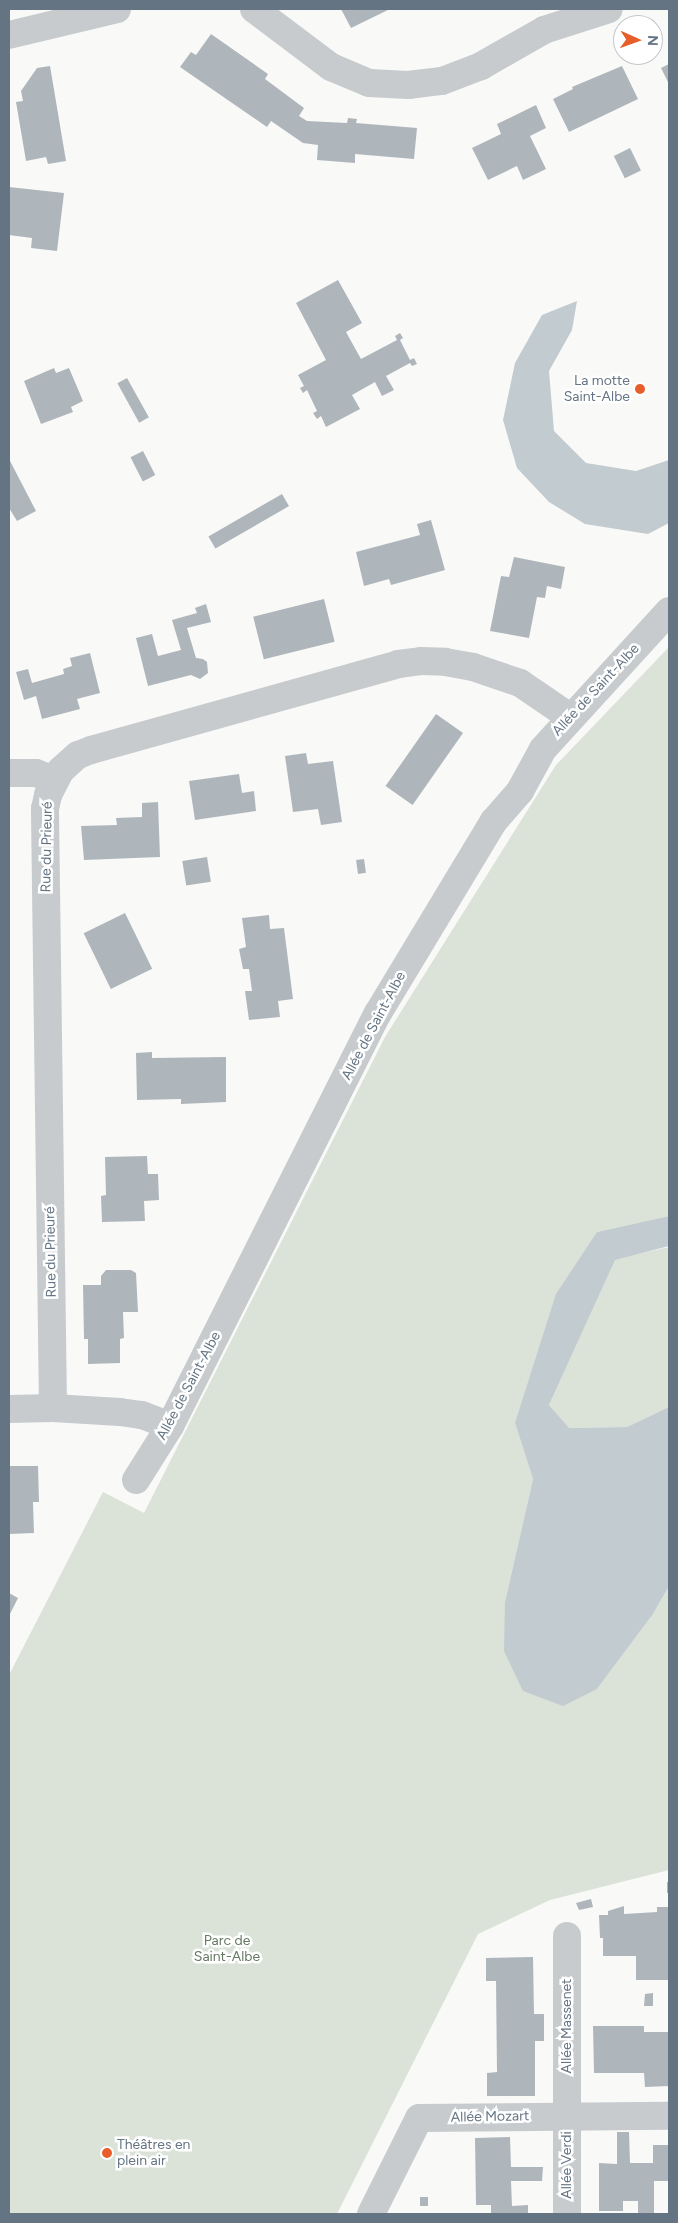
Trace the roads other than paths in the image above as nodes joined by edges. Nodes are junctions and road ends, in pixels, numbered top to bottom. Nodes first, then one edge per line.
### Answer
1 (116, 9) edge
2 (254, 9) edge
3 (609, 9) edge
4 (9, 35) edge
5 (669, 611) edge
6 (570, 717) junction
7 (9, 773) edge
8 (54, 780) junction
9 (53, 1408) junction
10 (9, 1409) edge
11 (170, 1426) junction
12 (136, 1480) dead end
13 (567, 1936) dead end
14 (566, 2116) junction
15 (669, 2116) edge
16 (371, 2214) edge
17 (567, 2214) edge

1 - 4 street
2 - 3 street
5 - 6 street, Allée de Saint-Albe
6 - 8 street, Rue du Prieuré
6 - 11 street, Allée de Saint-Albe
7 - 8 street
8 - 9 street, Rue du Prieuré
9 - 10 street
9 - 11 street
11 - 12 street, Allée de Saint-Albe
13 - 14 street, Allée Massenet
14 - 15 street, Allée Mozart
14 - 16 street, Allée Mozart
14 - 17 street, Allée Verdi

